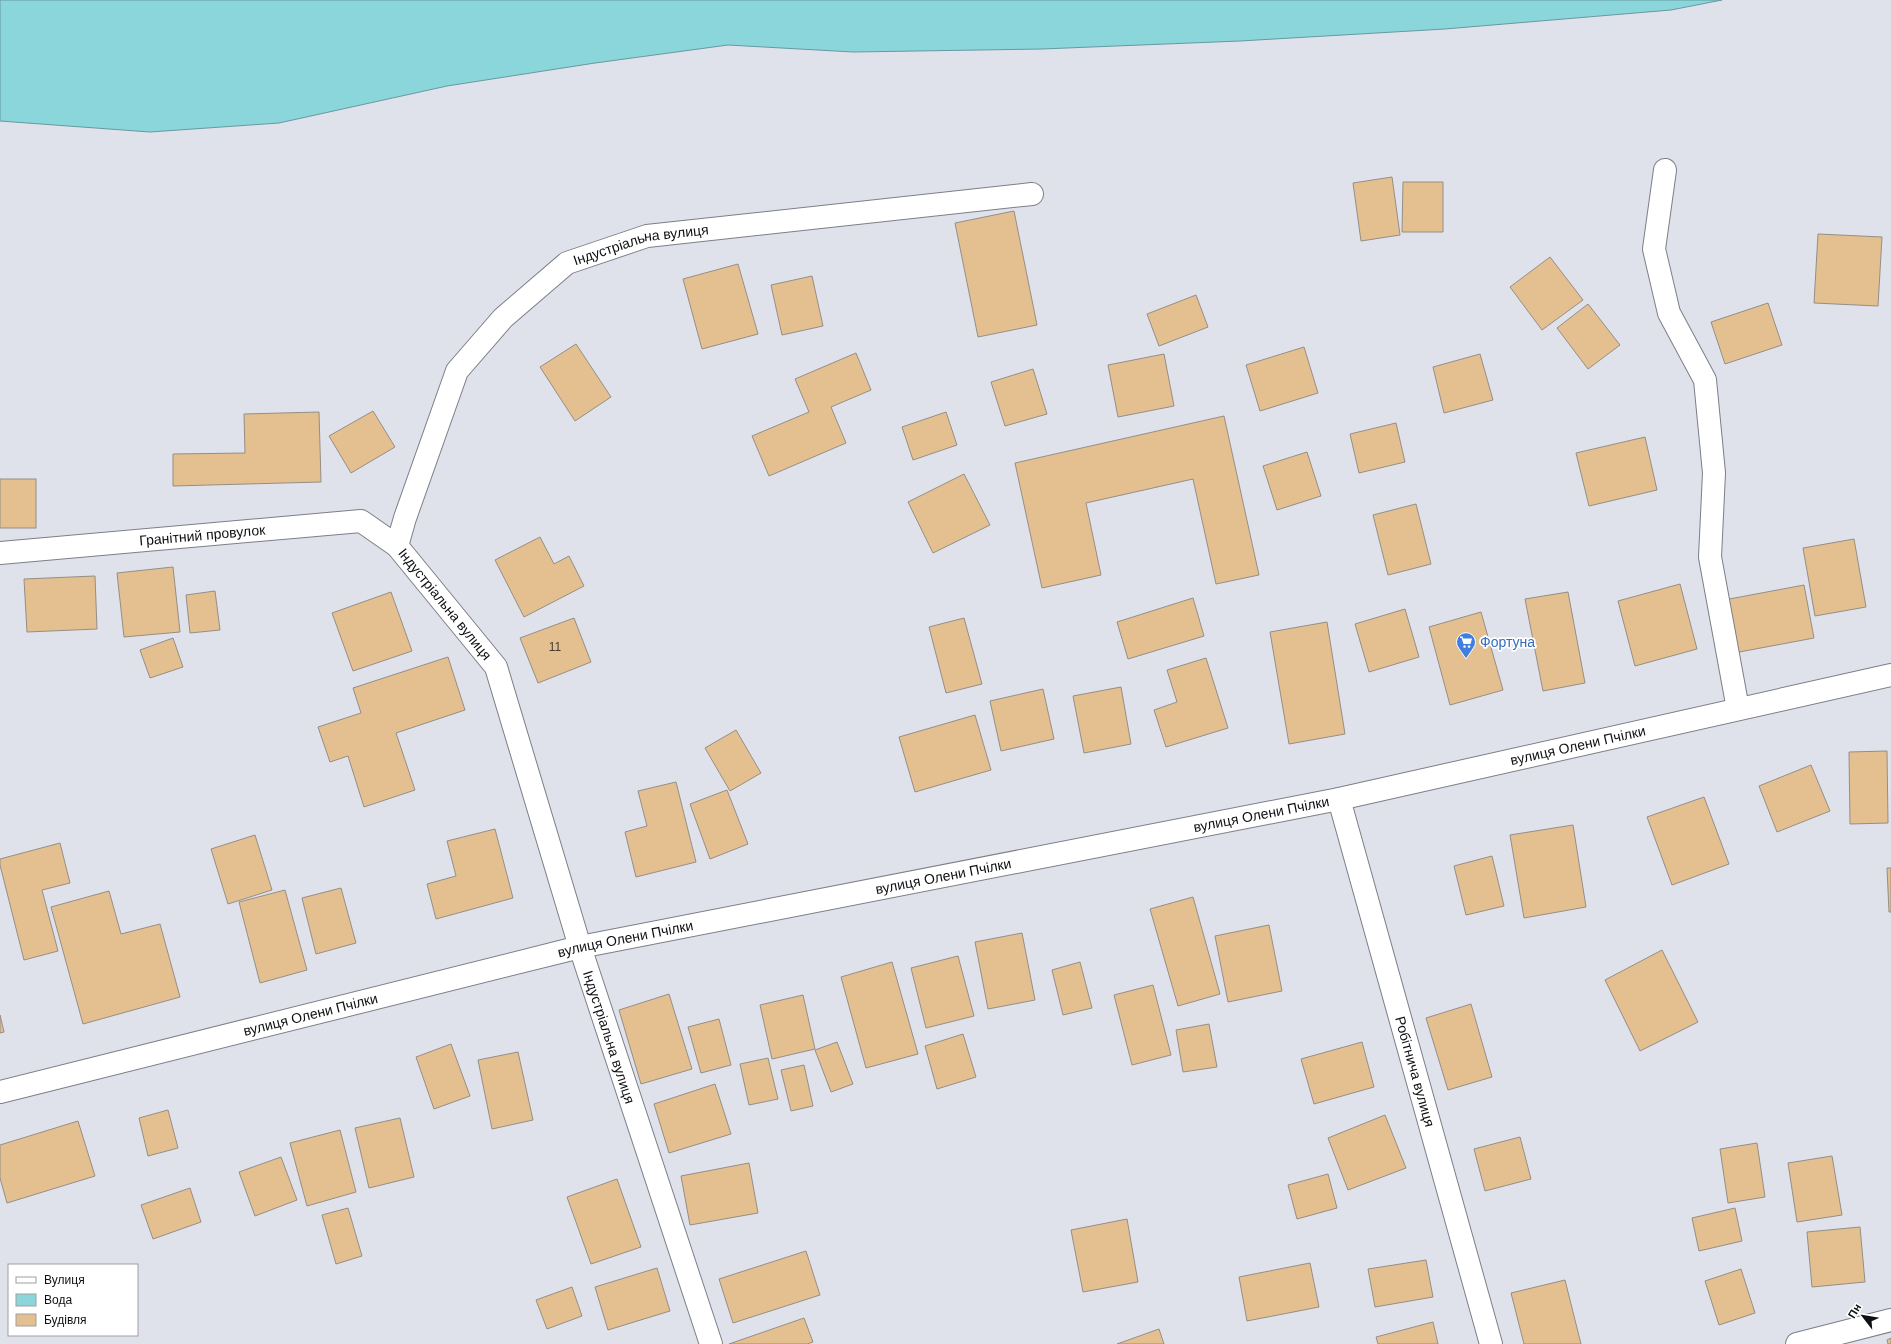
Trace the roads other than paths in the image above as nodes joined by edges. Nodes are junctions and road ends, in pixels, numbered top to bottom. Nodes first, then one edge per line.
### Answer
1 (1665, 170) dead end
2 (1032, 194) dead end
3 (397, 546) junction
4 (0, 553) edge
5 (1891, 675) edge
6 (1738, 709) junction
7 (1339, 799) junction
8 (580, 947) junction
9 (0, 1092) edge
10 (1891, 1320) edge
11 (711, 1344) edge
12 (1491, 1344) edge
13 (1797, 1344) edge

1 - 6 street
2 - 3 street, Індустріальна вулиця
3 - 4 street, Гранітний провулок
3 - 8 street, Індустріальна вулиця
5 - 6 street, вулиця Олени Пчілки
6 - 7 street, вулиця Олени Пчілки
7 - 8 street, вулиця Олени Пчілки
7 - 12 street, Робітнича вулиця
8 - 9 street, вулиця Олени Пчілки
8 - 11 street, Індустріальна вулиця
10 - 13 street

